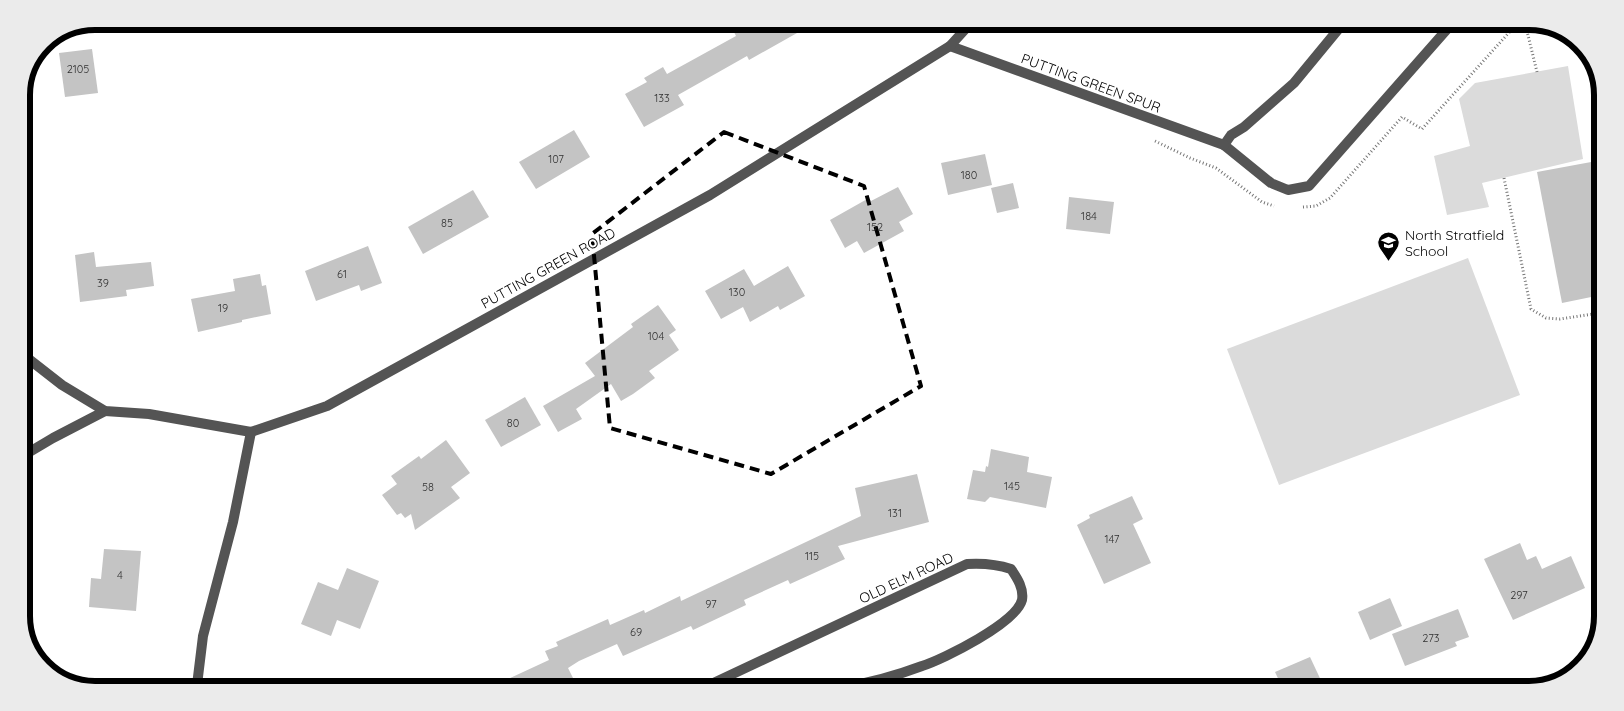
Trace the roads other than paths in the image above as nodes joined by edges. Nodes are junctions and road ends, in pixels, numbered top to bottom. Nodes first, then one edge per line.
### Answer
1 (964, 30) edge
2 (1338, 30) edge
3 (1446, 30) edge
4 (950, 46) junction
5 (1224, 145) junction
6 (30, 360) edge
7 (105, 412) junction
8 (252, 432) junction
9 (30, 452) edge
10 (197, 681) edge
11 (716, 681) edge
12 (867, 681) edge

1 - 4 street, PUTTING GREEN ROAD
2 - 5 street
3 - 5 street, PUTTING GREEN SPUR
4 - 5 street, PUTTING GREEN SPUR
4 - 8 street, PUTTING GREEN ROAD
6 - 7 street, PUTTING GREEN ROAD
7 - 8 street, PUTTING GREEN ROAD
7 - 9 street, PUTTING GREEN ROAD
8 - 10 street
11 - 12 street, OLD ELM ROAD

